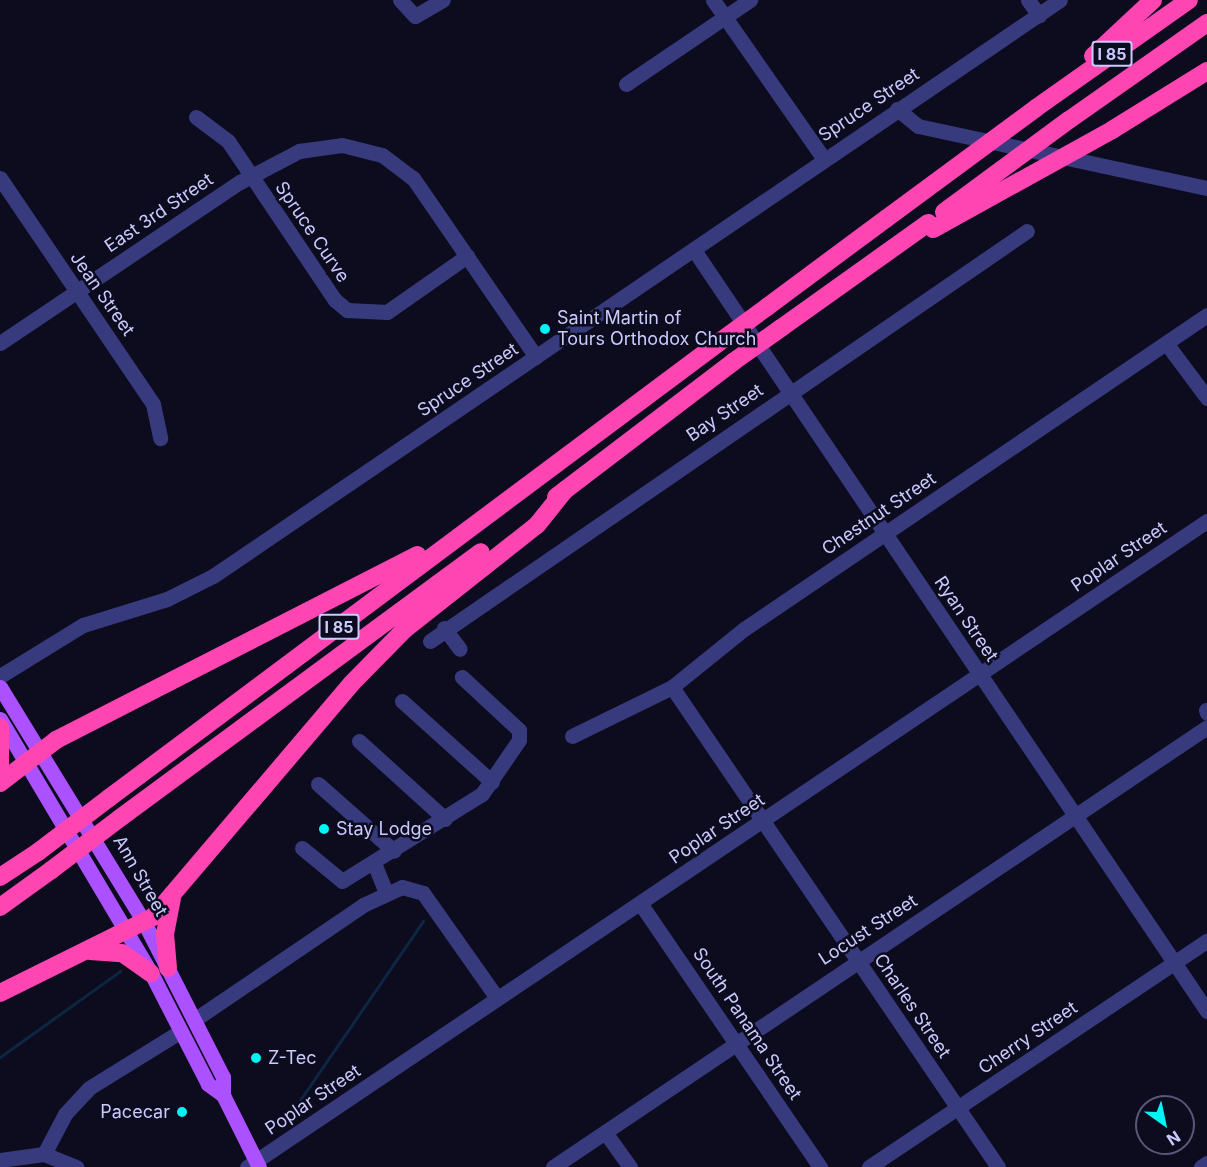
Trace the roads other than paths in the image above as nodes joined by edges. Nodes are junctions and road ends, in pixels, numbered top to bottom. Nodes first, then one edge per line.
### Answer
1 (399, 0) edge
2 (443, 0) edge
3 (713, 0) edge
4 (750, 0) edge
5 (1028, 0) edge
6 (1060, 0) edge
7 (1153, 0) edge
8 (1189, 0) edge
9 (1039, 15) junction
10 (725, 17) junction
11 (1207, 23) edge
12 (1207, 71) edge
13 (626, 84) dead end
14 (1036, 108) junction
15 (897, 109) junction
16 (196, 117) dead end
17 (824, 159) junction
18 (251, 177) junction
19 (0, 178) edge
20 (1207, 188) edge
21 (931, 226) junction
22 (1028, 231) dead end
23 (694, 250) junction
24 (467, 256) junction
25 (78, 292) junction
26 (1207, 315) edge
27 (0, 343) edge
28 (1166, 343) junction
29 (536, 357) junction
30 (790, 392) junction
31 (1207, 398) edge
32 (160, 438) dead end
33 (568, 453) junction
34 (565, 490) junction
35 (1207, 521) edge
36 (885, 533) junction
37 (444, 628) junction
38 (429, 641) dead end
39 (460, 649) dead end
40 (980, 674) junction
41 (0, 676) edge
42 (462, 677) dead end
43 (0, 687) edge
44 (672, 687) junction
45 (402, 701) dead end
46 (0, 719) edge
47 (0, 727) edge
48 (1207, 727) edge
49 (572, 736) dead end
50 (359, 741) dead end
51 (42, 748) junction
52 (25, 760) junction
53 (0, 774) edge
54 (492, 782) junction
55 (0, 783) edge
56 (318, 784) dead end
57 (1076, 816) junction
58 (446, 819) junction
59 (764, 821) junction
60 (302, 848) dead end
61 (394, 851) junction
62 (374, 863) junction
63 (0, 877) edge
64 (176, 892) junction
65 (379, 896) junction
66 (640, 903) junction
67 (0, 907) edge
68 (144, 922) junction
69 (126, 930) junction
70 (1207, 941) edge
71 (82, 952) junction
72 (858, 960) junction
73 (1175, 963) junction
74 (159, 970) junction
75 (0, 993) edge
76 (497, 998) junction
77 (1207, 1011) edge
78 (194, 1020) junction
79 (181, 1031) junction
80 (736, 1042) junction
81 (223, 1095) junction
82 (958, 1109) junction
83 (606, 1132) junction
84 (44, 1154) junction
85 (0, 1160) edge
86 (1207, 1163) edge
87 (254, 1165) edge
88 (76, 1167) edge
89 (553, 1167) edge
90 (630, 1167) edge
91 (820, 1167) edge
92 (869, 1167) edge
93 (998, 1167) edge
94 (1201, 1167) edge

1 - 2 street
3 - 10 street
4 - 10 street
5 - 9 street
6 - 9 street, Spruce Street
7 - 14 highway
8 - 14 highway, I 85
9 - 15 street, Spruce Street
10 - 13 street
10 - 17 street
11 - 21 highway, I 85, bridge
12 - 21 highway, bridge
14 - 33 highway, I 85, bridge
15 - 17 street, Spruce Street
15 - 20 street
16 - 18 street, Spruce Curve
17 - 23 street, Spruce Street
18 - 24 street, Spruce Curve
18 - 24 street, Spruce Curve
18 - 25 street, East 3rd Street
19 - 25 street, Jean Street
21 - 34 highway, I 85, bridge
22 - 30 street, Bay Street
23 - 29 street, Spruce Street
23 - 30 street, Ryan Street
24 - 29 street, Spruce Curve
25 - 27 street, East 3rd Street
25 - 32 street, Jean Street
26 - 28 street, Chestnut Street
28 - 31 street
28 - 36 street, Chestnut Street
29 - 41 street, Spruce Street
30 - 36 street, Ryan Street
30 - 37 street, Bay Street
33 - 51 highway
33 - 63 highway, I 85, bridge
34 - 64 highway
34 - 67 highway, I 85, bridge
35 - 40 street, Poplar Street
36 - 40 street, Ryan Street
36 - 44 street, Chestnut Street
37 - 38 street, Bay Street
37 - 39 street
40 - 57 street, Ryan Street
40 - 59 street, Poplar Street
42 - 54 street
43 - 51 main road, Ann Street
44 - 49 street, Chestnut Street
44 - 59 street, Charles Street
45 - 54 street
46 - 52 main road, Ann Street
47 - 53 highway
48 - 57 street, Locust Street
50 - 58 street
51 - 52 highway
51 - 68 main road, Ann Street
52 - 55 highway
52 - 69 main road, Ann Street
54 - 58 street
56 - 61 street
57 - 72 street, Locust Street
57 - 73 street, Ryan Street
58 - 61 street
59 - 66 street, Poplar Street
59 - 72 street, Charles Street
60 - 62 street
61 - 62 street
62 - 65 street
64 - 68 highway
64 - 74 highway
65 - 76 street
65 - 78 street
66 - 76 street, Poplar Street
66 - 80 street, South Panama Street
68 - 69 highway
68 - 74 main road, Ann Street
69 - 71 highway
69 - 74 main road, Ann Street
70 - 73 street, Cherry Street
71 - 74 highway
71 - 75 highway
72 - 80 street, Locust Street
72 - 82 street, Charles Street
73 - 77 street, Ryan Street
73 - 82 street, Cherry Street
74 - 78 main road, Ann Street
74 - 79 main road, Ann Street
76 - 87 street, Poplar Street
78 - 81 main road, Ann Street
79 - 81 main road, Ann Street
79 - 84 street
80 - 83 street, Locust Street
80 - 91 street, South Panama Street
81 - 87 main road, Ann Street
82 - 92 street, Cherry Street
82 - 93 street, Charles Street
83 - 89 street, Locust Street
83 - 90 street
84 - 85 street
84 - 88 street
86 - 94 street

